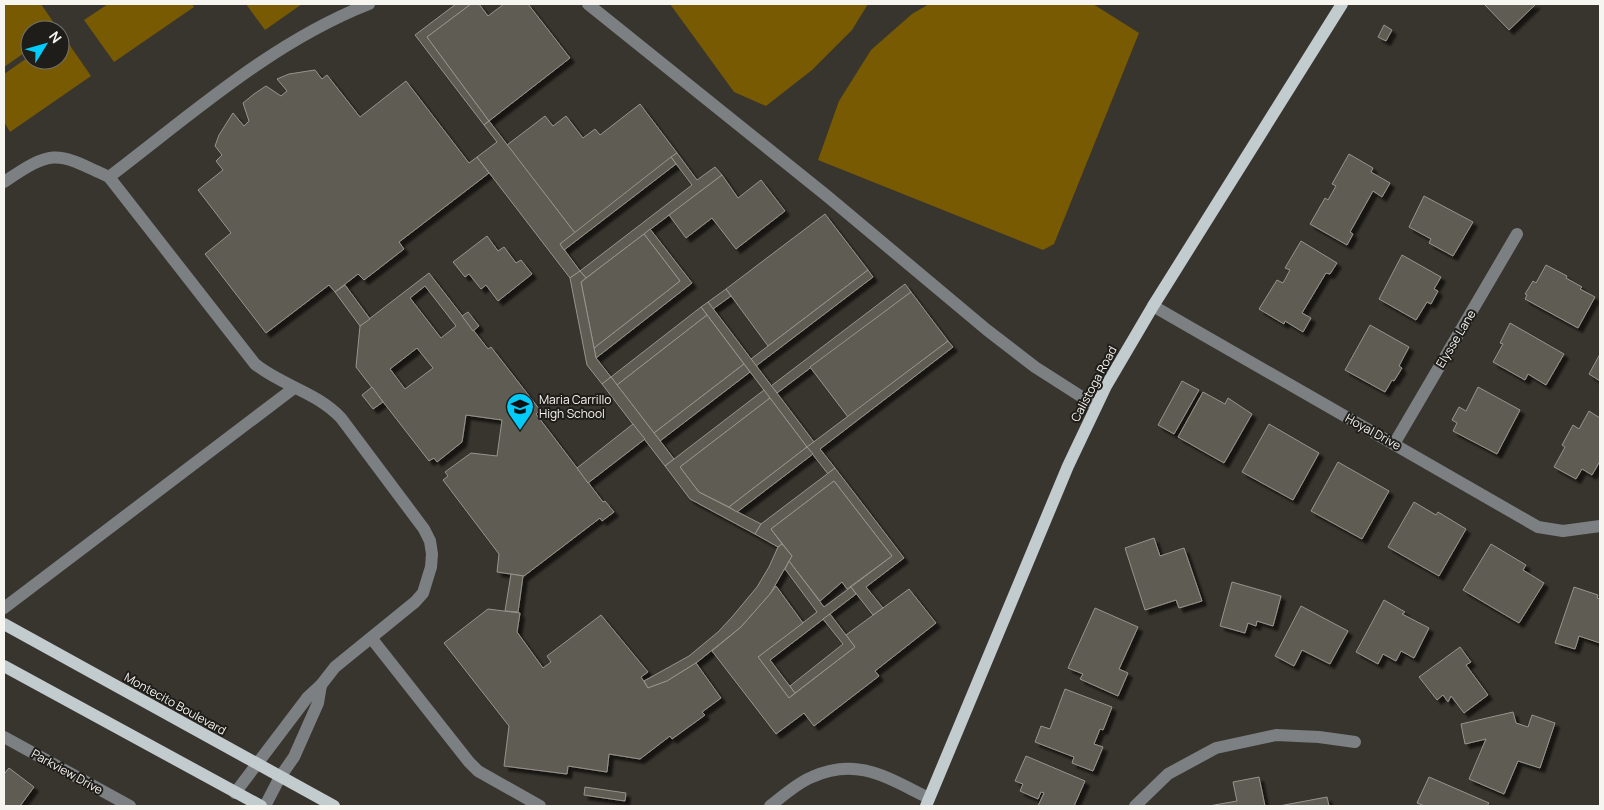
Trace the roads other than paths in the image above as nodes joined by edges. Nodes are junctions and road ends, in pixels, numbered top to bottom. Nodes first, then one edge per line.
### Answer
1 (369, 4) edge
2 (588, 4) edge
3 (1342, 4) edge
4 (109, 177) junction
5 (4, 182) edge
6 (1517, 234) dead end
7 (1153, 306) junction
8 (294, 388) junction
9 (1096, 406) junction
10 (1394, 444) junction
11 (1600, 526) edge
12 (4, 608) edge
13 (4, 624) edge
14 (372, 639) junction
15 (4, 666) edge
16 (321, 686) junction
17 (4, 737) edge
18 (1356, 742) dead end
19 (256, 764) junction
20 (280, 777) junction
21 (235, 793) junction
22 (927, 802) edge
23 (128, 806) edge
24 (261, 806) edge
25 (265, 806) edge
26 (334, 806) edge
27 (540, 806) edge
28 (770, 806) edge
29 (1135, 806) edge

1 - 4 street
2 - 9 street
3 - 7 main road, Calistoga Road
4 - 5 street
4 - 8 street
6 - 10 street, Elysse Lane
7 - 9 main road, Calistoga Road
7 - 10 street, Hoyal Drive
8 - 12 street
8 - 14 street
9 - 22 main road, Calistoga Road
10 - 11 street, Hoyal Drive
13 - 19 main road, Montecito Boulevard
14 - 16 street
14 - 27 street
15 - 21 main road
16 - 19 street
16 - 20 street
17 - 23 street, Parkview Drive
18 - 29 street
19 - 20 main road, Montecito Boulevard
19 - 21 street
20 - 25 street
20 - 26 main road, Montecito Boulevard
21 - 24 main road
22 - 28 street

